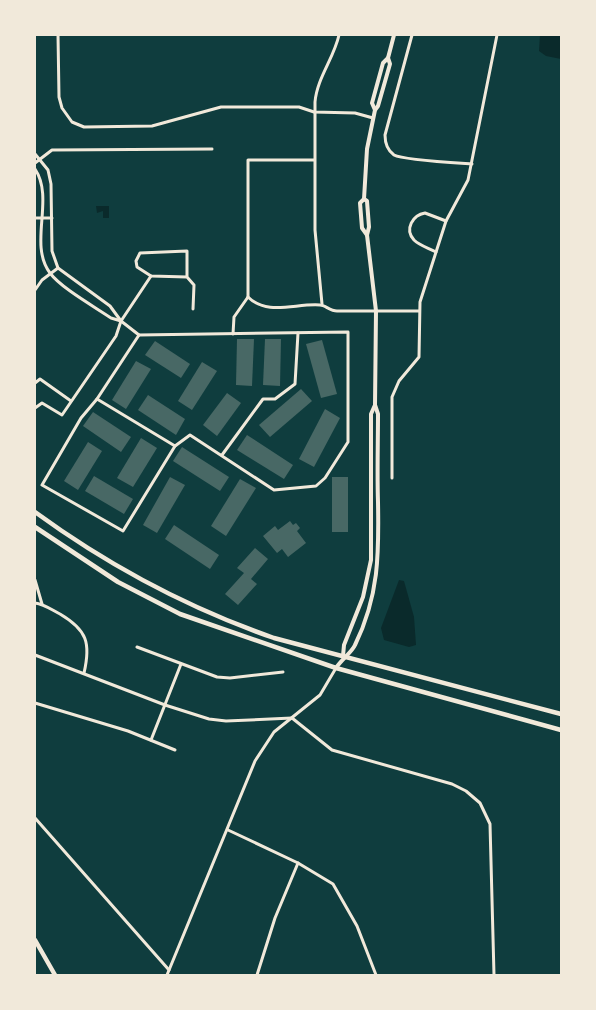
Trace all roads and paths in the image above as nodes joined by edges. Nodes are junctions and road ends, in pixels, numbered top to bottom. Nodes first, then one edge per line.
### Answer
1 (58, 35) edge
2 (339, 35) edge
3 (394, 35) edge
4 (412, 35) edge
5 (497, 35) edge
6 (314, 112) junction
7 (373, 118) junction
8 (212, 149) dead end
9 (35, 154) edge
10 (40, 159) junction
11 (314, 160) junction
12 (35, 163) edge
13 (472, 164) junction
14 (35, 169) edge
15 (35, 218) edge
16 (42, 218) junction
17 (52, 218) junction
18 (446, 220) junction
19 (436, 252) junction
20 (58, 268) junction
21 (50, 274) junction
22 (151, 276) junction
23 (188, 277) junction
24 (35, 290) edge
25 (248, 297) junction
26 (322, 304) junction
27 (193, 309) dead end
28 (420, 310) junction
29 (376, 311) junction
30 (121, 321) junction
31 (298, 333) junction
32 (233, 334) junction
33 (139, 335) junction
34 (35, 382) edge
35 (97, 399) junction
36 (71, 401) junction
37 (375, 406) junction
38 (35, 408) edge
39 (175, 446) junction
40 (222, 456) junction
41 (392, 478) dead end
42 (35, 512) edge
43 (35, 527) edge
44 (35, 580) edge
45 (35, 603) edge
46 (42, 604) junction
47 (137, 647) dead end
48 (35, 655) edge
49 (343, 656) junction
50 (181, 664) junction
51 (336, 668) junction
52 (283, 672) dead end
53 (84, 673) junction
54 (35, 703) edge
55 (164, 705) junction
56 (561, 714) edge
57 (292, 718) junction
58 (561, 730) edge
59 (151, 740) junction
60 (175, 750) dead end
61 (35, 818) edge
62 (228, 830) junction
63 (298, 863) junction
64 (35, 940) edge
65 (168, 970) junction
66 (55, 975) edge
67 (166, 975) edge
68 (257, 975) edge
69 (376, 975) edge
70 (494, 975) edge

1 - 6 street
2 - 6 street
3 - 7 street
4 - 13 street
5 - 13 street
6 - 7 street
6 - 11 street
7 - 29 street
8 - 10 street
9 - 10 street
10 - 12 street
10 - 17 street
11 - 25 street
11 - 26 street
13 - 18 street
14 - 16 street
15 - 16 street
16 - 17 street
16 - 21 street
17 - 20 street
18 - 19 street
18 - 19 street
19 - 28 street
20 - 21 street
20 - 30 street
21 - 24 street
21 - 30 street
22 - 23 street
22 - 23 street
22 - 30 street
23 - 27 street
25 - 26 street
25 - 32 street
26 - 29 street
28 - 29 street
28 - 41 street
29 - 37 street
30 - 33 street
30 - 36 street
31 - 32 street
31 - 40 street
31 - 40 street
32 - 33 street
33 - 35 street
34 - 36 street
35 - 39 street
35 - 39 street
36 - 38 street
37 - 49 street
37 - 49 street
39 - 40 street
42 - 49 main road
43 - 51 main road
44 - 46 street
45 - 46 street
46 - 53 street
47 - 50 street
48 - 53 street
49 - 51 street
49 - 56 main road
50 - 52 street
50 - 55 street
51 - 57 street
51 - 58 main road
53 - 55 street
54 - 59 street
55 - 57 street
55 - 59 street
57 - 62 street
57 - 70 street
59 - 60 street
61 - 65 street
62 - 63 street
62 - 65 street
63 - 68 street
63 - 69 street
64 - 66 main road
65 - 67 street

